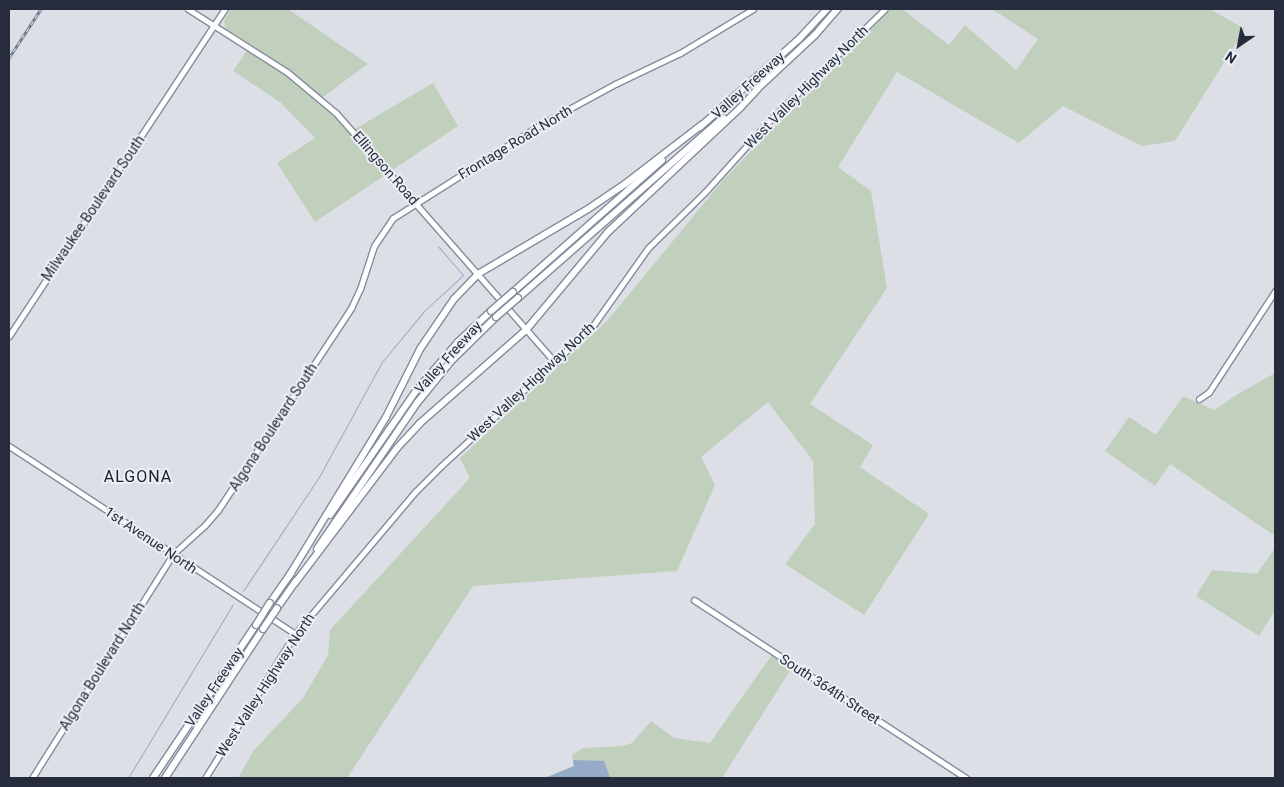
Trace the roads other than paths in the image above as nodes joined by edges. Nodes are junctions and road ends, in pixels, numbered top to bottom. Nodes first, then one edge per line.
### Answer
1 (188, 9) edge
2 (225, 9) edge
3 (753, 9) edge
4 (827, 9) edge
5 (838, 9) edge
6 (885, 9) edge
7 (214, 25) junction
8 (758, 89) junction
9 (703, 124) junction
10 (417, 203) junction
11 (393, 218) joint
12 (478, 274) junction
13 (1275, 291) edge
14 (526, 330) junction
15 (9, 336) edge
16 (555, 362) junction
17 (1199, 399) dead end
18 (9, 446) edge
19 (173, 554) junction
20 (289, 576) junction
21 (294, 583) junction
22 (694, 600) dead end
23 (295, 634) junction
24 (32, 778) edge
25 (153, 778) edge
26 (165, 778) edge
27 (205, 778) edge
28 (966, 778) edge

1 - 7 street, Ellingson Road
2 - 7 street, Milwaukee Boulevard South
3 - 10 street, Frontage Road North
4 - 9 highway, Valley Freeway
5 - 8 highway, Valley Freeway
6 - 16 street, West Valley Highway North
7 - 10 street, Ellingson Road
7 - 15 street, Milwaukee Boulevard South
8 - 14 highway
8 - 21 highway, Valley Freeway, bridge
9 - 12 highway
9 - 20 highway, Valley Freeway, bridge
10 - 11 street, Frontage Road North
10 - 12 street, Ellingson Road
11 - 19 street, Algona Boulevard South
12 - 14 street, Ellingson Road
12 - 20 highway
13 - 17 street
14 - 16 street, Ellingson Road
14 - 21 highway
16 - 23 street, West Valley Highway North
18 - 19 street, 1st Avenue North
19 - 23 street, 1st Avenue North
19 - 24 street, Algona Boulevard North
20 - 25 highway, Valley Freeway, bridge
21 - 26 highway, Valley Freeway, bridge
22 - 28 street, South 364th Street
23 - 27 street, West Valley Highway North

